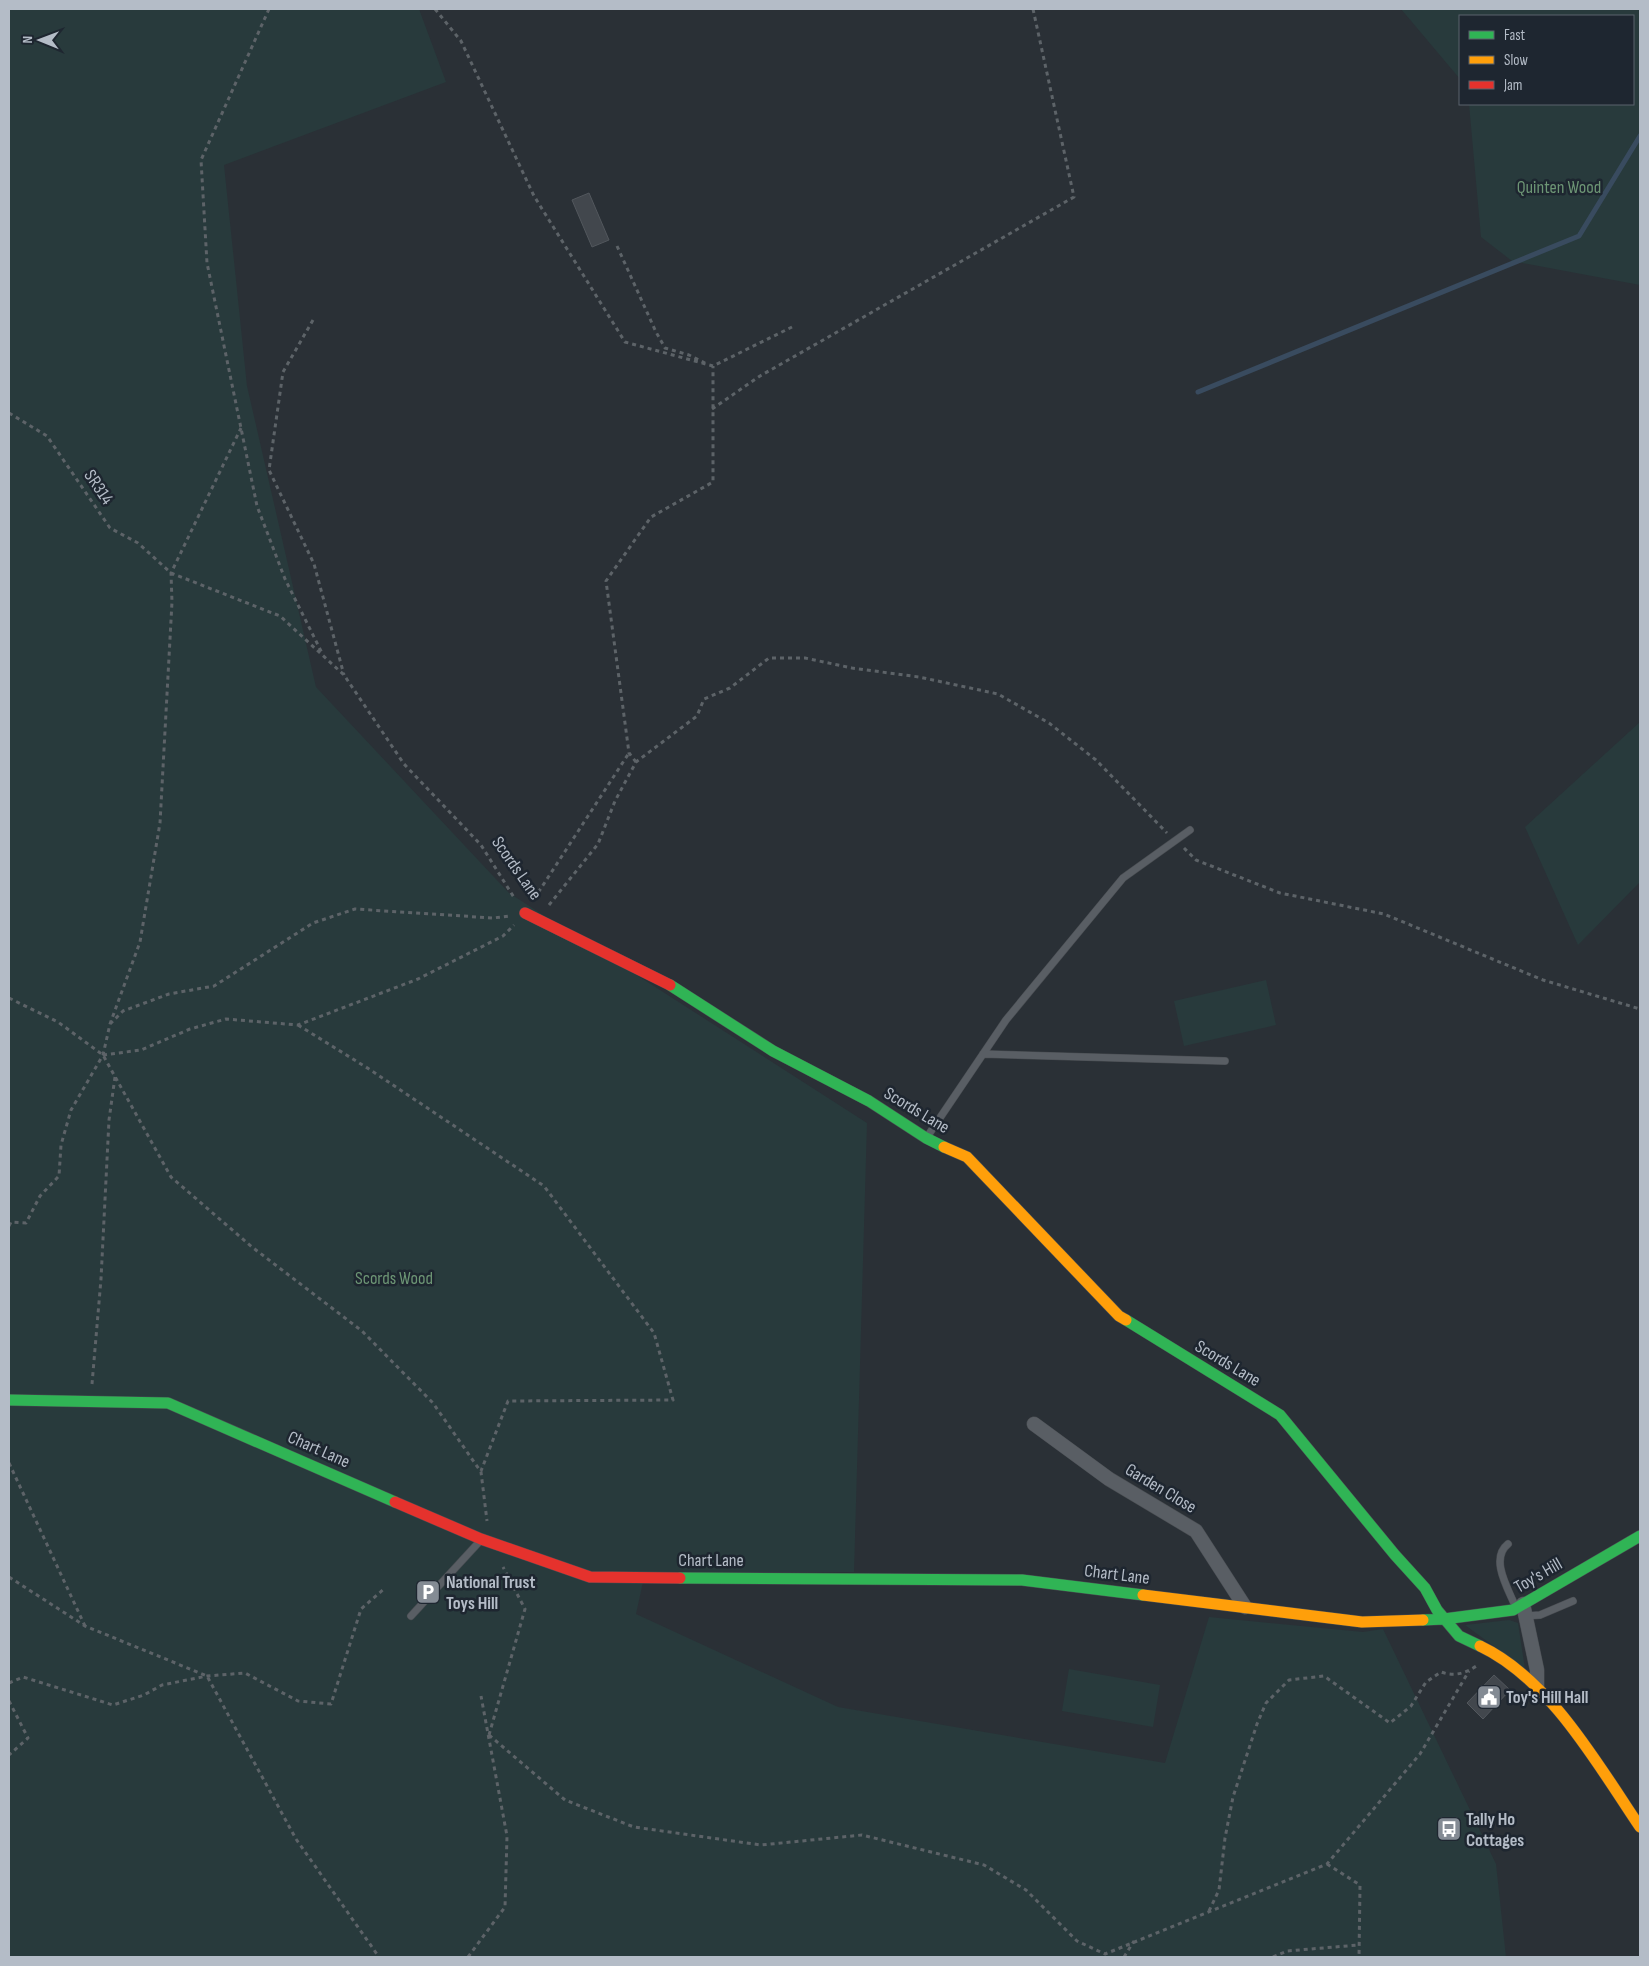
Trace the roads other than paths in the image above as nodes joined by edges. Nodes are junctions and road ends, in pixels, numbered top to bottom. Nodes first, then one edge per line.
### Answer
1 (1190, 830) dead end
2 (525, 914) road end
3 (983, 1054) junction
4 (1226, 1061) dead end
5 (926, 1138) junction
6 (9, 1400) edge
7 (1034, 1424) dead end
8 (1640, 1536) edge
9 (486, 1541) junction
10 (1508, 1544) dead end
11 (1573, 1601) dead end
12 (1245, 1607) junction
13 (1521, 1609) junction
14 (411, 1616) dead end
15 (1444, 1619) junction
16 (1537, 1687) junction
17 (1640, 1826) edge

1 - 3 lane
2 - 5 street, Scords Lane
3 - 4 lane
3 - 5 lane
5 - 15 street, Scords Lane
6 - 9 street, Chart Lane
7 - 12 street, Garden Close
8 - 13 street, Toy's Hill
9 - 12 street, Chart Lane
9 - 14 lane
10 - 13 lane
11 - 13 lane
12 - 15 street, Chart Lane
13 - 15 street, Toy's Hill
13 - 16 street
15 - 16 street, Scords Lane
16 - 17 street, Scords Lane

